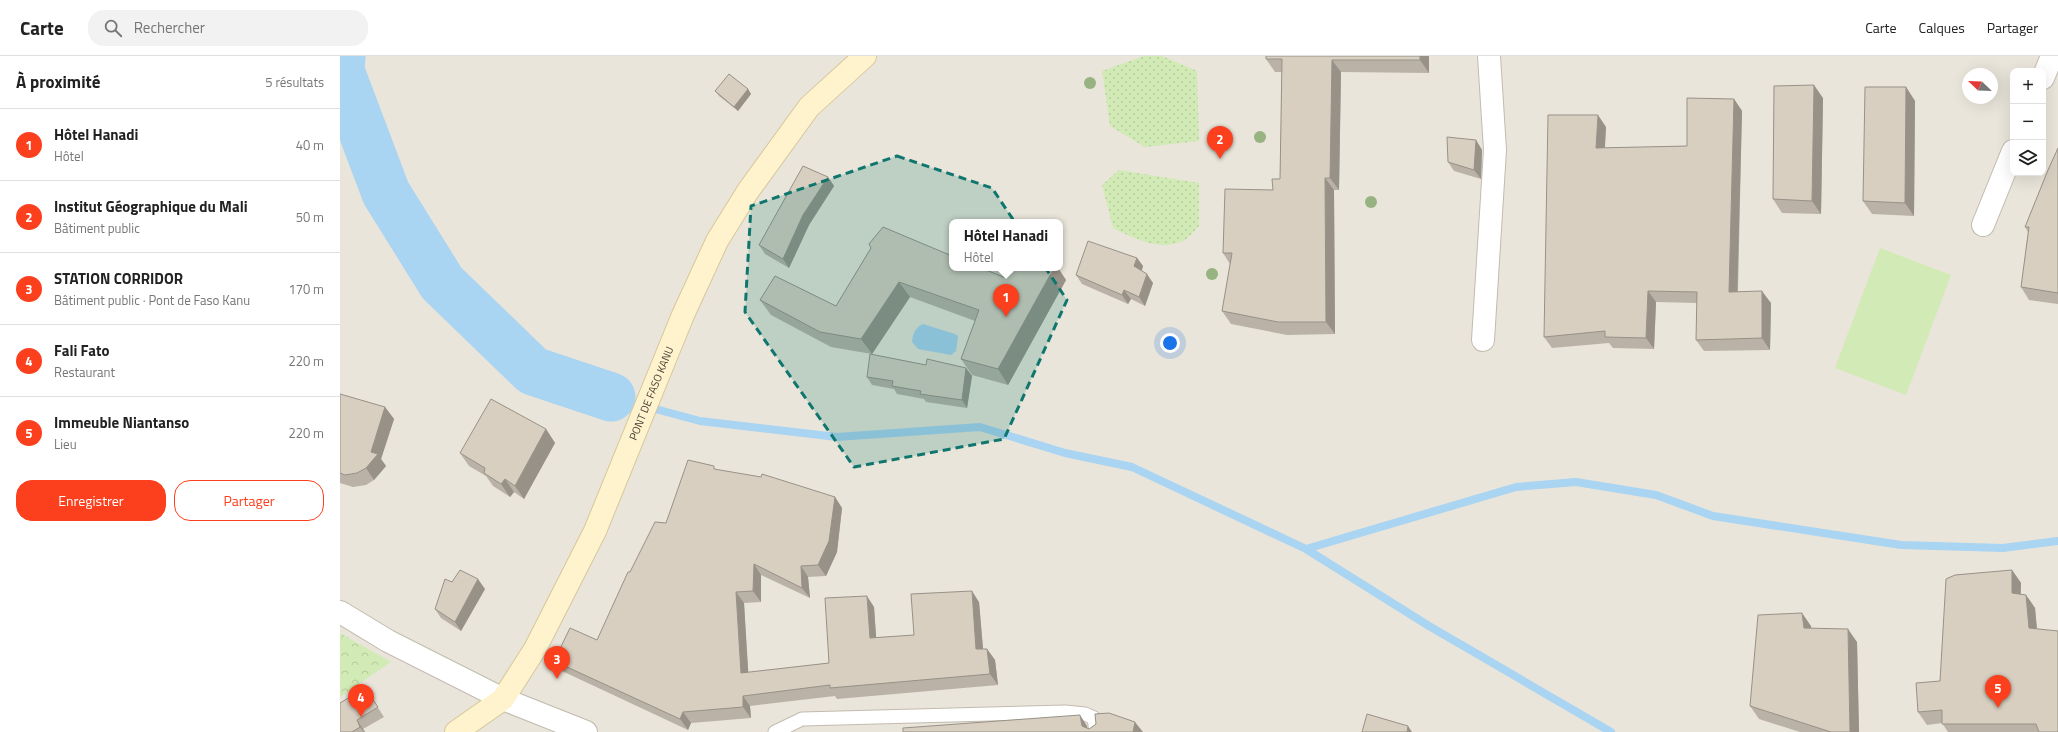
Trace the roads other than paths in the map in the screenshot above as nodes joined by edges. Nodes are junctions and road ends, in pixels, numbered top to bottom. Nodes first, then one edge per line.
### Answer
1 (865, 56) edge
2 (1489, 56) edge
3 (2052, 56) edge
4 (2046, 71) edge
5 (2010, 158) edge
6 (1983, 225) dead end
7 (1483, 340) dead end
8 (340, 612) edge
9 (503, 699) junction
10 (581, 731) edge
11 (456, 732) edge
12 (775, 732) edge
13 (1096, 732) edge

1 - 9 main road, PONT DE FASO KANU
2 - 7 street
3 - 4 street
5 - 6 street
8 - 9 street
9 - 10 street
9 - 11 main road
12 - 13 lane

